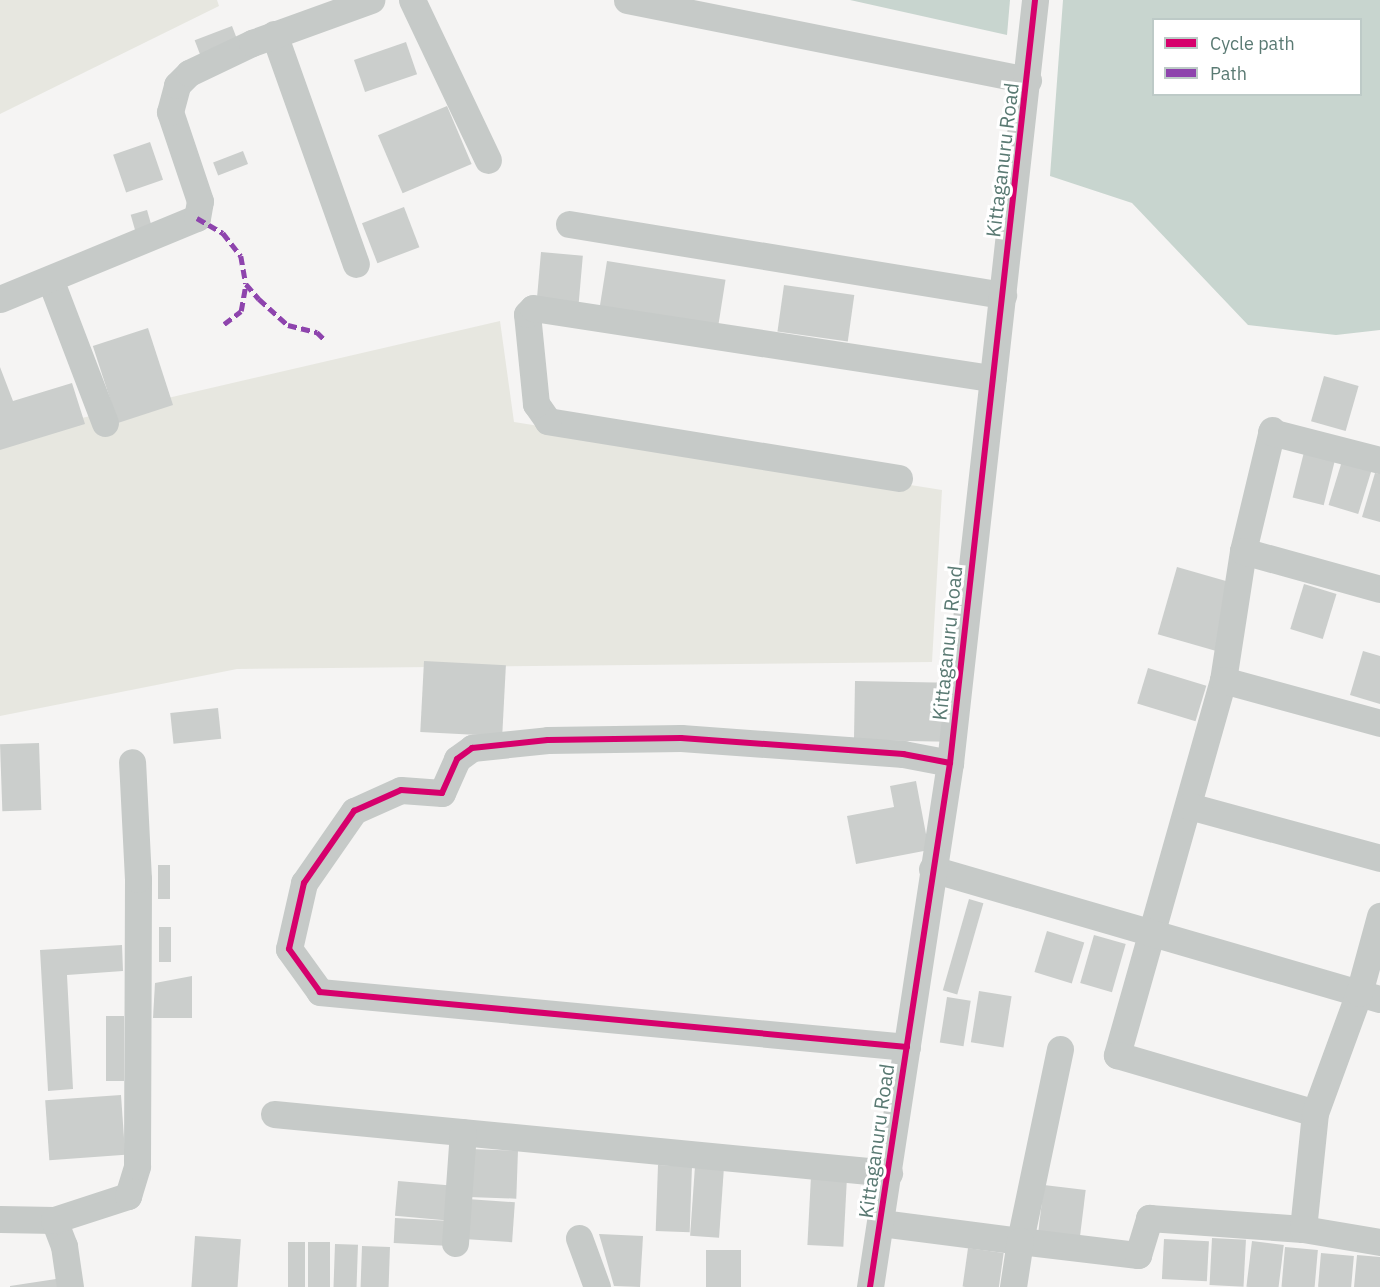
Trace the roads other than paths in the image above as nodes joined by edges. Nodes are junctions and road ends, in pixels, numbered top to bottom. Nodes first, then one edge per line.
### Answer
1 (371, 0) edge
2 (412, 0) edge
3 (627, 0) edge
4 (1035, 0) edge
5 (274, 34) junction
6 (1028, 80) junction
7 (488, 160) dead end
8 (569, 224) dead end
9 (356, 264) dead end
10 (50, 279) junction
11 (1003, 295) junction
12 (0, 299) edge
13 (993, 378) junction
14 (105, 423) dead end
15 (1380, 460) edge
16 (899, 478) dead end
17 (1243, 551) junction
18 (1380, 589) edge
19 (1223, 680) junction
20 (1380, 723) edge
21 (132, 762) dead end
22 (950, 763) junction
23 (1189, 806) junction
24 (1380, 858) edge
25 (932, 869) junction
26 (1380, 916) edge
27 (1154, 935) junction
28 (1370, 996) edge
29 (906, 1047) junction
30 (1060, 1049) dead end
31 (1315, 1113) junction
32 (274, 1114) dead end
33 (463, 1132) junction
34 (889, 1173) junction
35 (0, 1219) edge
36 (54, 1220) junction
37 (881, 1223) junction
38 (1303, 1229) junction
39 (579, 1238) dead end
40 (1020, 1241) junction
41 (1380, 1242) edge
42 (455, 1243) dead end
43 (70, 1287) edge
44 (597, 1287) edge
45 (870, 1287) edge
46 (1013, 1287) edge

1 - 5 street
2 - 7 street
3 - 6 street
4 - 6 street, Kittaganuru Road
5 - 9 street
5 - 10 street
6 - 11 street, Kittaganuru Road
8 - 11 street
10 - 12 street
10 - 14 street
11 - 13 street, Kittaganuru Road
13 - 16 street
13 - 22 street, Kittaganuru Road
15 - 17 street
17 - 18 street
17 - 19 street
19 - 20 street
19 - 23 street
21 - 36 street
22 - 25 street, Kittaganuru Road
22 - 29 street
23 - 24 street
23 - 27 street
25 - 27 street
25 - 29 street, Kittaganuru Road
26 - 28 street
27 - 28 street
27 - 31 street
28 - 31 street
29 - 34 street, Kittaganuru Road
30 - 40 street
31 - 38 street
32 - 33 street
33 - 34 street
33 - 42 street
34 - 37 street, Kittaganuru Road
35 - 36 street
36 - 43 street
37 - 40 street
37 - 45 street, Kittaganuru Road
38 - 40 street
38 - 41 street
39 - 44 street
40 - 46 street

